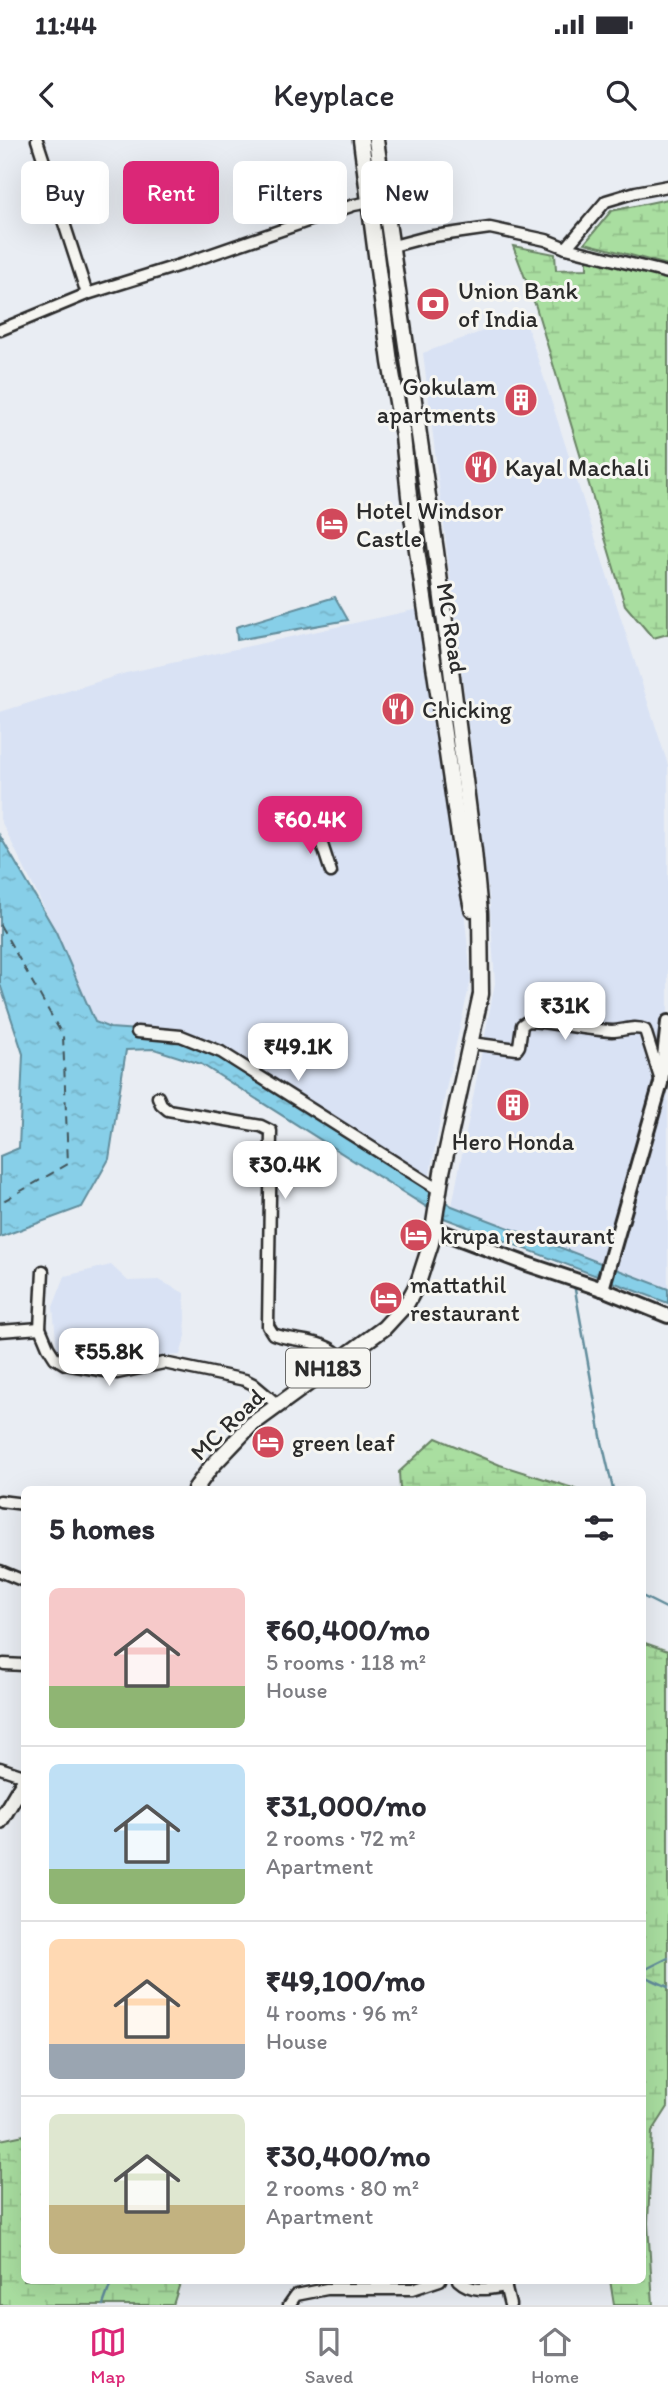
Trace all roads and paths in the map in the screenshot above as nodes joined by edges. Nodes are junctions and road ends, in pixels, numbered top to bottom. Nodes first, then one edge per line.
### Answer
1 (37, 140) edge
2 (361, 140) edge
3 (376, 140) edge
4 (364, 161) edge
5 (668, 186) edge
6 (361, 204) edge
7 (373, 224) edge
8 (393, 246) junction
9 (566, 248) junction
10 (668, 273) edge
11 (87, 295) junction
12 (0, 330) edge
13 (427, 491) junction
14 (409, 496) junction
15 (318, 832) dead end
16 (331, 872) dead end
17 (481, 955) junction
18 (668, 1022) edge
19 (137, 1032) dead end
20 (471, 1043) junction
21 (661, 1083) junction
22 (158, 1097) dead end
23 (438, 1196) junction
24 (433, 1229) junction
25 (43, 1271) dead end
26 (603, 1289) junction
27 (668, 1315) edge
28 (40, 1328) junction
29 (0, 1331) edge
30 (342, 1358) junction
31 (278, 1405) junction
32 (197, 1486) edge
33 (0, 1500) edge
34 (21, 1504) edge
35 (0, 1571) edge
36 (21, 1580) edge
37 (4, 1664) dead end
38 (21, 1665) edge
39 (0, 1768) edge
40 (21, 1778) edge
41 (21, 1784) edge
42 (0, 1821) edge
43 (332, 2284) edge
44 (430, 2284) edge
45 (463, 2284) edge
46 (500, 2284) edge
47 (505, 2284) edge
48 (327, 2289) junction
49 (289, 2305) edge
50 (510, 2305) edge

1 - 11 street
2 - 4 highway, MC Road / NH183
3 - 8 highway, MC Road / NH183
5 - 9 street
6 - 11 street
7 - 14 highway, MC Road / NH183
8 - 9 street
8 - 13 highway, MC Road / NH183
9 - 10 street
11 - 12 street
13 - 14 highway
13 - 17 highway, MC Road / NH183
14 - 17 highway, MC Road / NH183
15 - 16 street
17 - 20 highway, MC Road / NH183
18 - 21 main road
19 - 23 street
20 - 21 street
20 - 23 highway, MC Road / NH183
21 - 26 main road
22 - 30 street
23 - 24 highway, MC Road / NH183
24 - 26 main road
24 - 30 highway, MC Road / NH183
25 - 28 street
26 - 27 main road
28 - 29 street
28 - 31 street
30 - 31 highway, MC Road / NH183
31 - 32 highway, MC Road / NH183
33 - 34 street
35 - 36 street
37 - 38 street
39 - 40 street
41 - 42 highway
43 - 48 street
44 - 48 street
45 - 46 street
47 - 50 street
48 - 49 street

